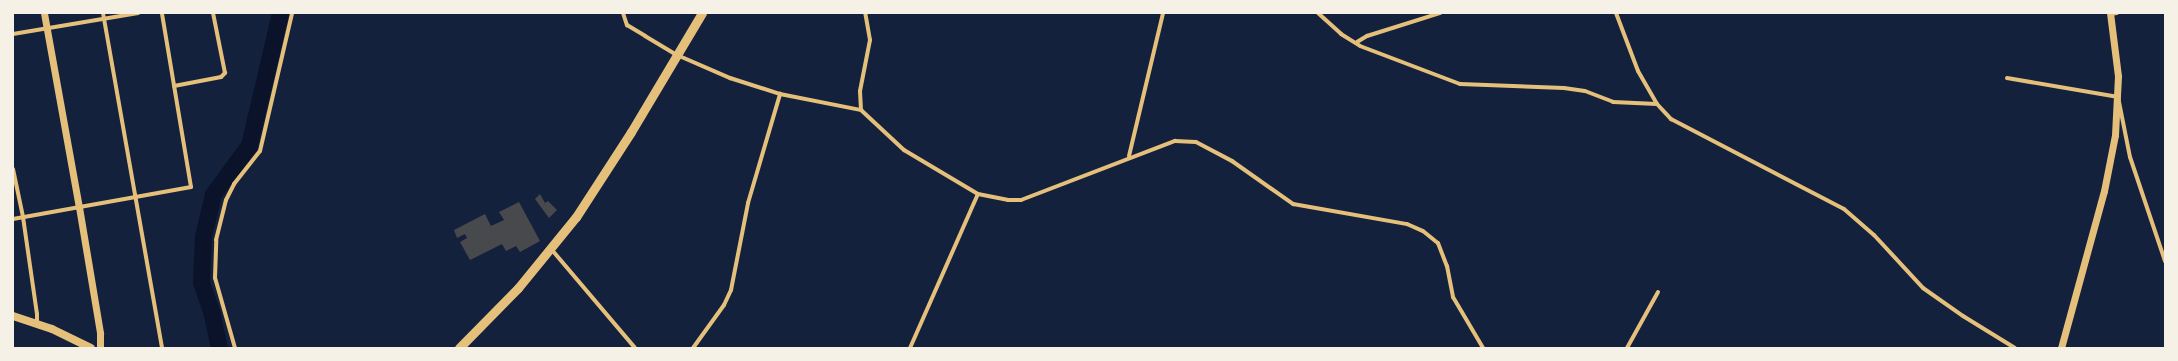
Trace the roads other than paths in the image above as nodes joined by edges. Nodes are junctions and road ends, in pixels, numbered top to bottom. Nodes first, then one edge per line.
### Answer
1 (44, 13) edge
2 (103, 13) edge
3 (138, 13) edge
4 (162, 13) edge
5 (213, 13) edge
6 (292, 13) edge
7 (623, 13) edge
8 (702, 13) edge
9 (865, 13) edge
10 (1163, 13) edge
11 (1318, 13) edge
12 (1440, 13) edge
13 (1616, 13) edge
14 (2112, 13) edge
15 (104, 19) junction
16 (47, 28) junction
17 (13, 34) edge
18 (1357, 42) junction
19 (678, 55) junction
20 (2007, 78) dead end
21 (174, 86) junction
22 (780, 94) junction
23 (2118, 97) junction
24 (1657, 104) junction
25 (861, 110) junction
26 (1129, 156) junction
27 (13, 169) edge
28 (978, 194) junction
29 (134, 197) junction
30 (79, 207) junction
31 (23, 217) junction
32 (13, 218) edge
33 (552, 250) junction
34 (2165, 261) edge
35 (1658, 292) dead end
36 (13, 316) edge
37 (36, 323) junction
38 (91, 348) edge
39 (100, 348) edge
40 (162, 348) edge
41 (235, 348) edge
42 (459, 348) edge
43 (635, 348) edge
44 (693, 348) edge
45 (910, 348) edge
46 (1483, 348) edge
47 (1628, 348) edge
48 (2015, 348) edge
49 (2062, 348) edge

1 - 16 street
2 - 15 street
3 - 15 street
4 - 21 street
5 - 21 street
6 - 41 street
7 - 19 street
8 - 19 main road
9 - 25 street
10 - 26 street
11 - 18 street
12 - 18 street
13 - 24 street
14 - 23 street
15 - 16 street
15 - 29 street
16 - 17 street
16 - 30 street
18 - 24 street
19 - 22 street
19 - 33 main road
20 - 23 street
21 - 29 street
22 - 25 street
22 - 44 street
23 - 34 street
23 - 49 street
24 - 48 street
25 - 28 street
26 - 28 street
26 - 46 street
27 - 31 street
28 - 45 street
29 - 30 street
29 - 40 street
30 - 31 street
30 - 39 street
31 - 32 street
31 - 37 street
33 - 42 main road
33 - 43 street
35 - 47 street
36 - 37 main road
37 - 38 main road

